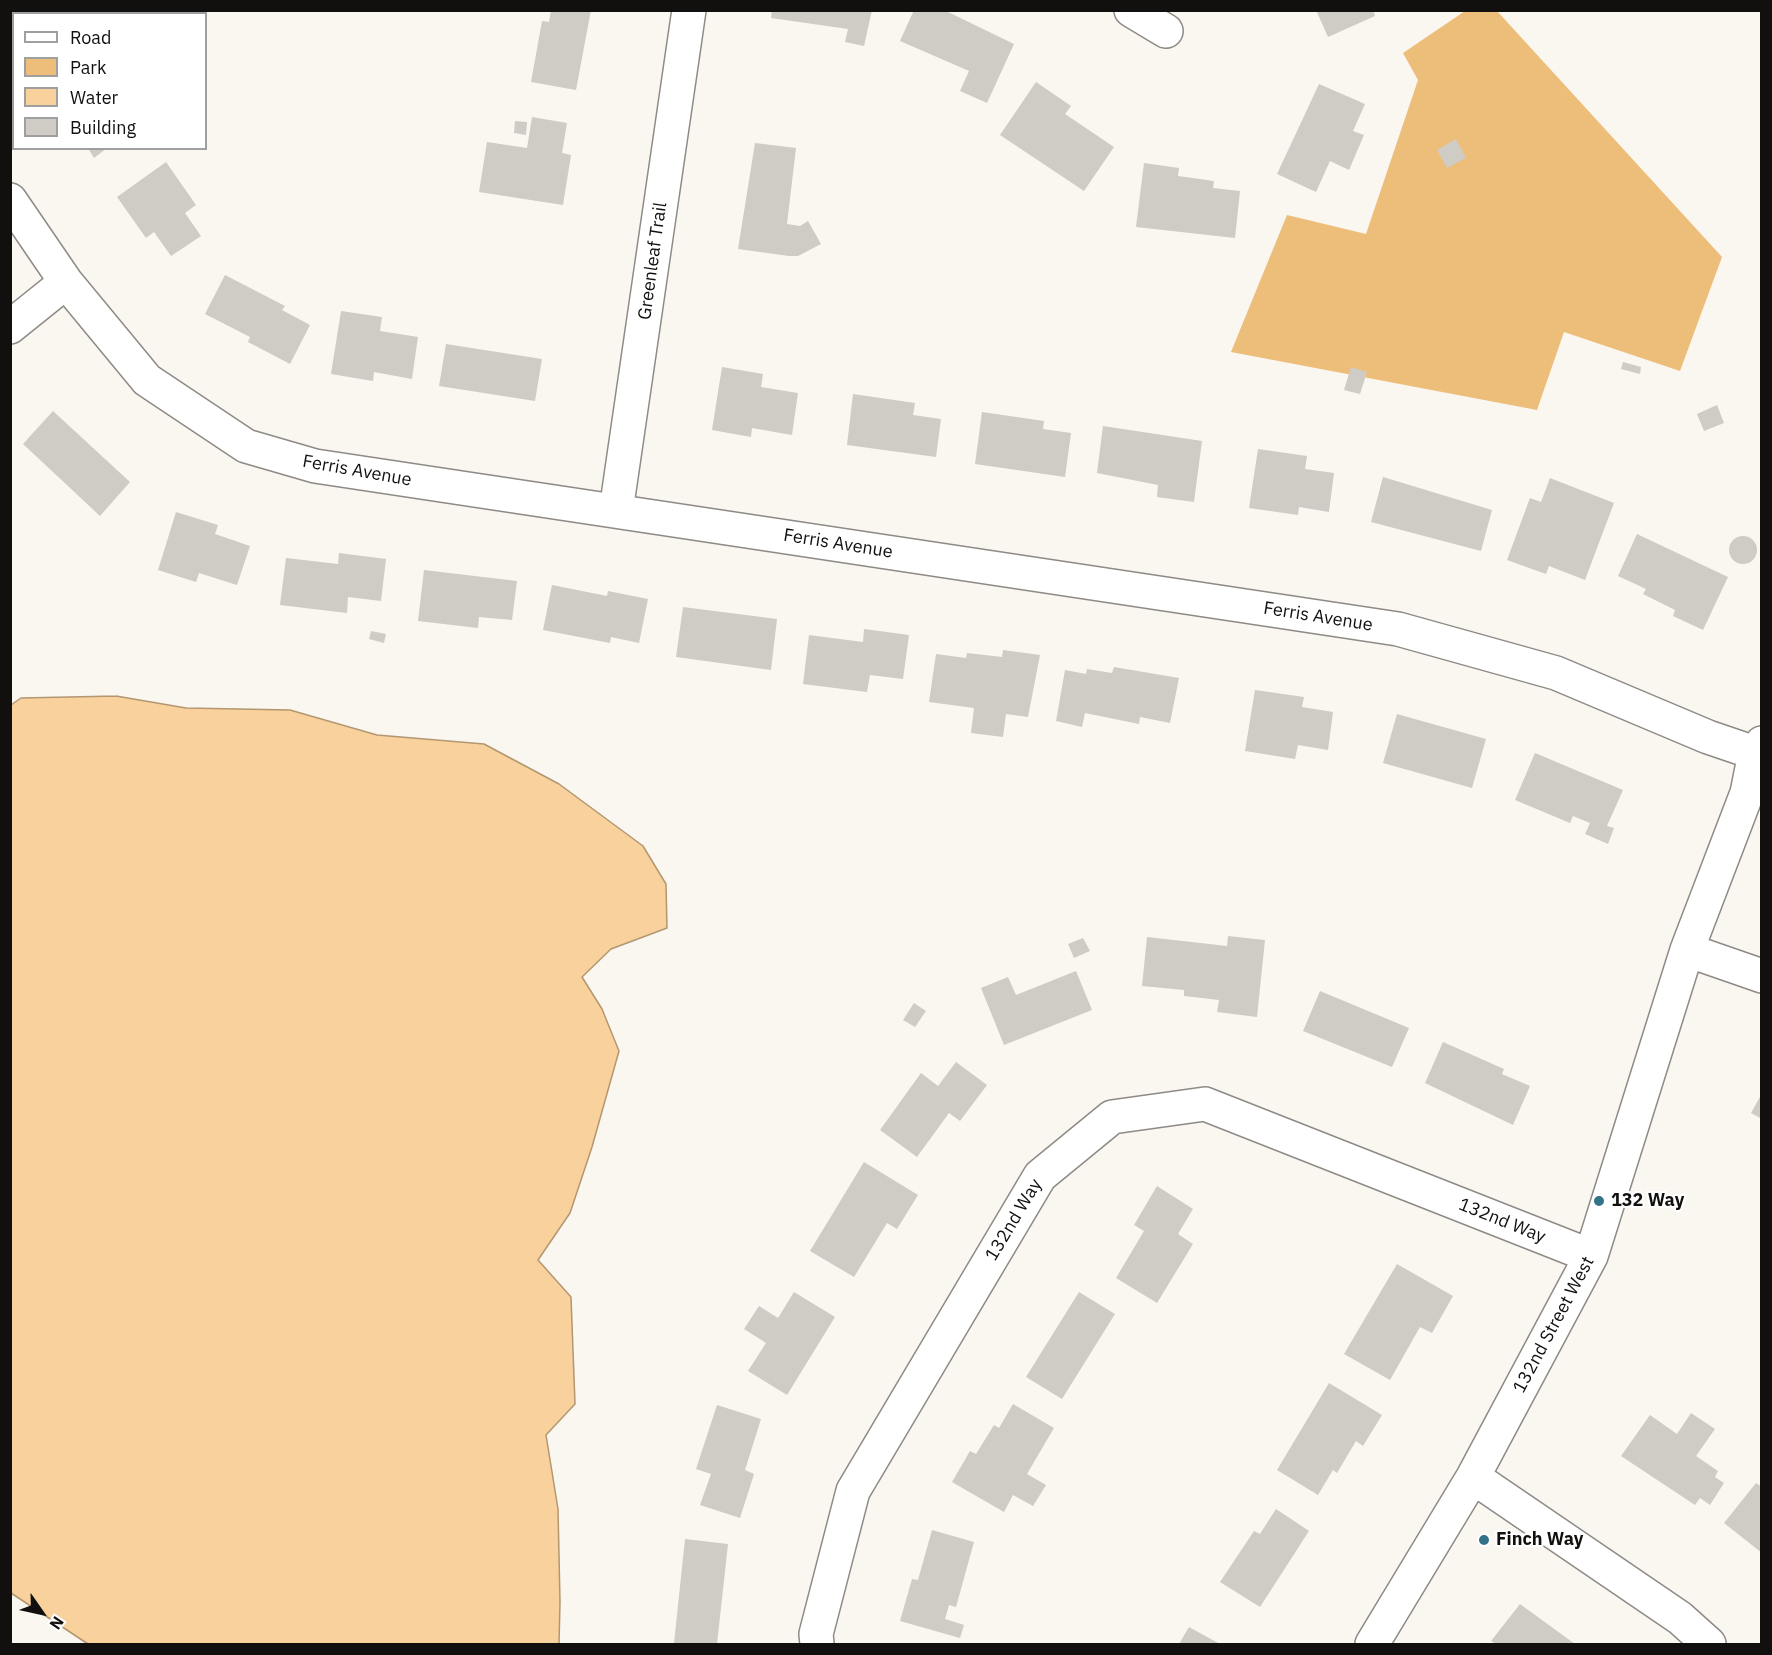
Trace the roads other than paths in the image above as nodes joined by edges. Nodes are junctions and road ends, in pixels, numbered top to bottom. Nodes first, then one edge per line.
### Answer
1 (689, 10) edge
2 (1131, 10) edge
3 (1166, 31) dead end
4 (10, 200) edge
5 (66, 282) junction
6 (10, 327) edge
7 (616, 511) junction
8 (1758, 748) edge
9 (1687, 950) junction
10 (1761, 976) edge
11 (1591, 1256) junction
12 (1473, 1477) junction
13 (817, 1644) edge
14 (1372, 1644) edge
15 (1709, 1644) edge

1 - 7 street, Greenleaf Trail
2 - 3 street
4 - 5 street, Ferris Avenue
5 - 6 street
5 - 7 street, Ferris Avenue
7 - 8 street, Ferris Avenue
8 - 9 street, 132nd Street West
9 - 10 street
9 - 11 street, 132nd Street West
11 - 12 street, 132nd Street West
11 - 13 street, 132nd Way
12 - 14 street, 132nd Street West
12 - 15 street

